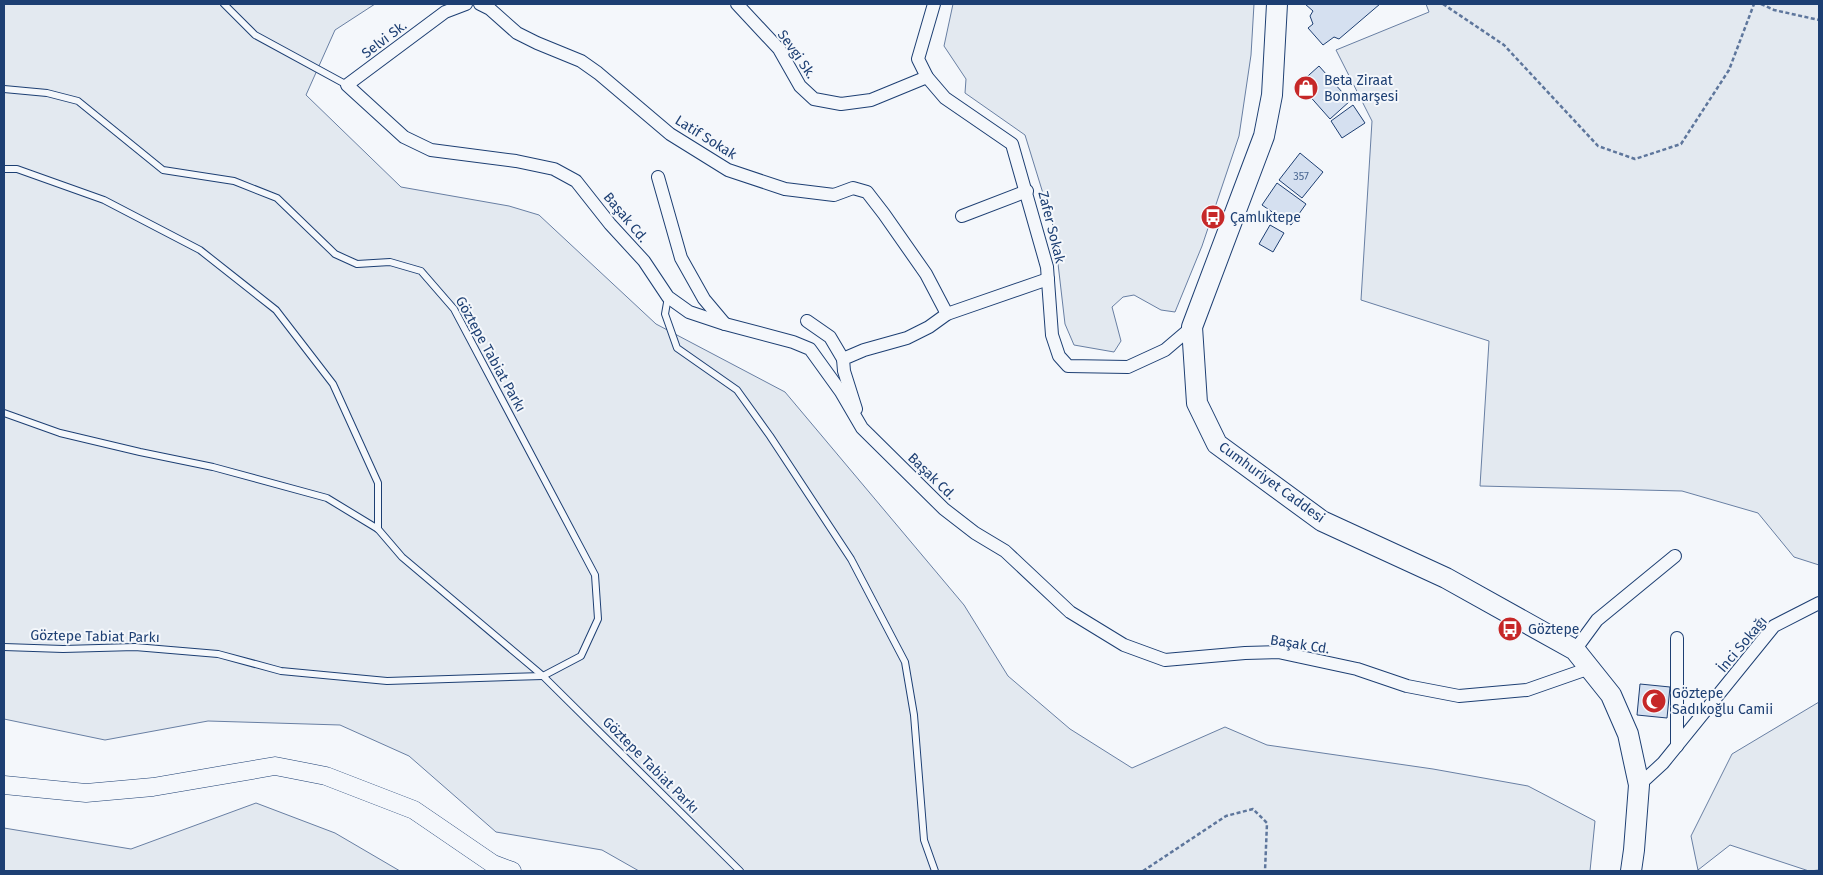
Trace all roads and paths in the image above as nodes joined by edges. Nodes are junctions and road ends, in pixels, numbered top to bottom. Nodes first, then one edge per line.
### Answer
1 (224, 4) edge
2 (466, 4) edge
3 (480, 4) edge
4 (737, 4) edge
5 (934, 4) edge
6 (1277, 4) edge
7 (1443, 4) edge
8 (1754, 4) edge
9 (1761, 4) edge
10 (1819, 20) edge
11 (927, 77) junction
12 (347, 85) junction
13 (4, 89) edge
14 (4, 169) edge
15 (658, 177) dead end
16 (1027, 191) junction
17 (962, 216) dead end
18 (1048, 279) junction
19 (668, 297) junction
20 (947, 314) junction
21 (807, 321) dead end
22 (725, 324) junction
23 (1192, 327) junction
24 (843, 359) junction
25 (4, 413) edge
26 (862, 428) junction
27 (378, 529) junction
28 (1675, 556) dead end
29 (1819, 603) edge
30 (1677, 638) dead end
31 (4, 647) edge
32 (1575, 650) junction
33 (1590, 668) junction
34 (543, 676) junction
35 (1677, 746) junction
36 (4, 785) edge
37 (1639, 785) junction
38 (512, 871) edge
39 (740, 871) edge
40 (935, 871) edge
41 (1143, 871) edge
42 (1265, 871) edge
43 (1631, 871) edge

1 - 12 lane
2 - 12 street, Selvi Sk.
3 - 20 street, Latif Sokak
4 - 11 street, Sevgi Sk.
5 - 11 street, Zafer Sokak
6 - 23 main road, Cumhuriyet Caddesi
7 - 8 path
9 - 10 path
11 - 16 street, Zafer Sokak
12 - 19 street, Başak Cd.
13 - 34 lane, Göztepe Tabiat Parkı
14 - 27 lane
15 - 22 street
16 - 17 street
16 - 18 street, Zafer Sokak
18 - 20 street
18 - 23 street, Zafer Sokak
19 - 22 street, Başak Cd.
19 - 40 lane
20 - 24 street
21 - 24 street
22 - 26 street, Başak Cd.
23 - 32 main road, Cumhuriyet Caddesi
24 - 26 street
25 - 27 lane, Göztepe Tabiat Parkı
26 - 33 street, Başak Cd.
27 - 34 lane, Göztepe Tabiat Parkı
28 - 32 street
29 - 35 street, İnci Sokağı
30 - 35 street
31 - 34 lane, Göztepe Tabiat Parkı
32 - 33 main road, Cumhuriyet Caddesi
33 - 37 main road, Cumhuriyet Caddesi
34 - 39 lane, Göztepe Tabiat Parkı
35 - 37 street, İnci Sokağı
36 - 38 main road
37 - 43 main road, Cumhuriyet Caddesi
41 - 42 path

